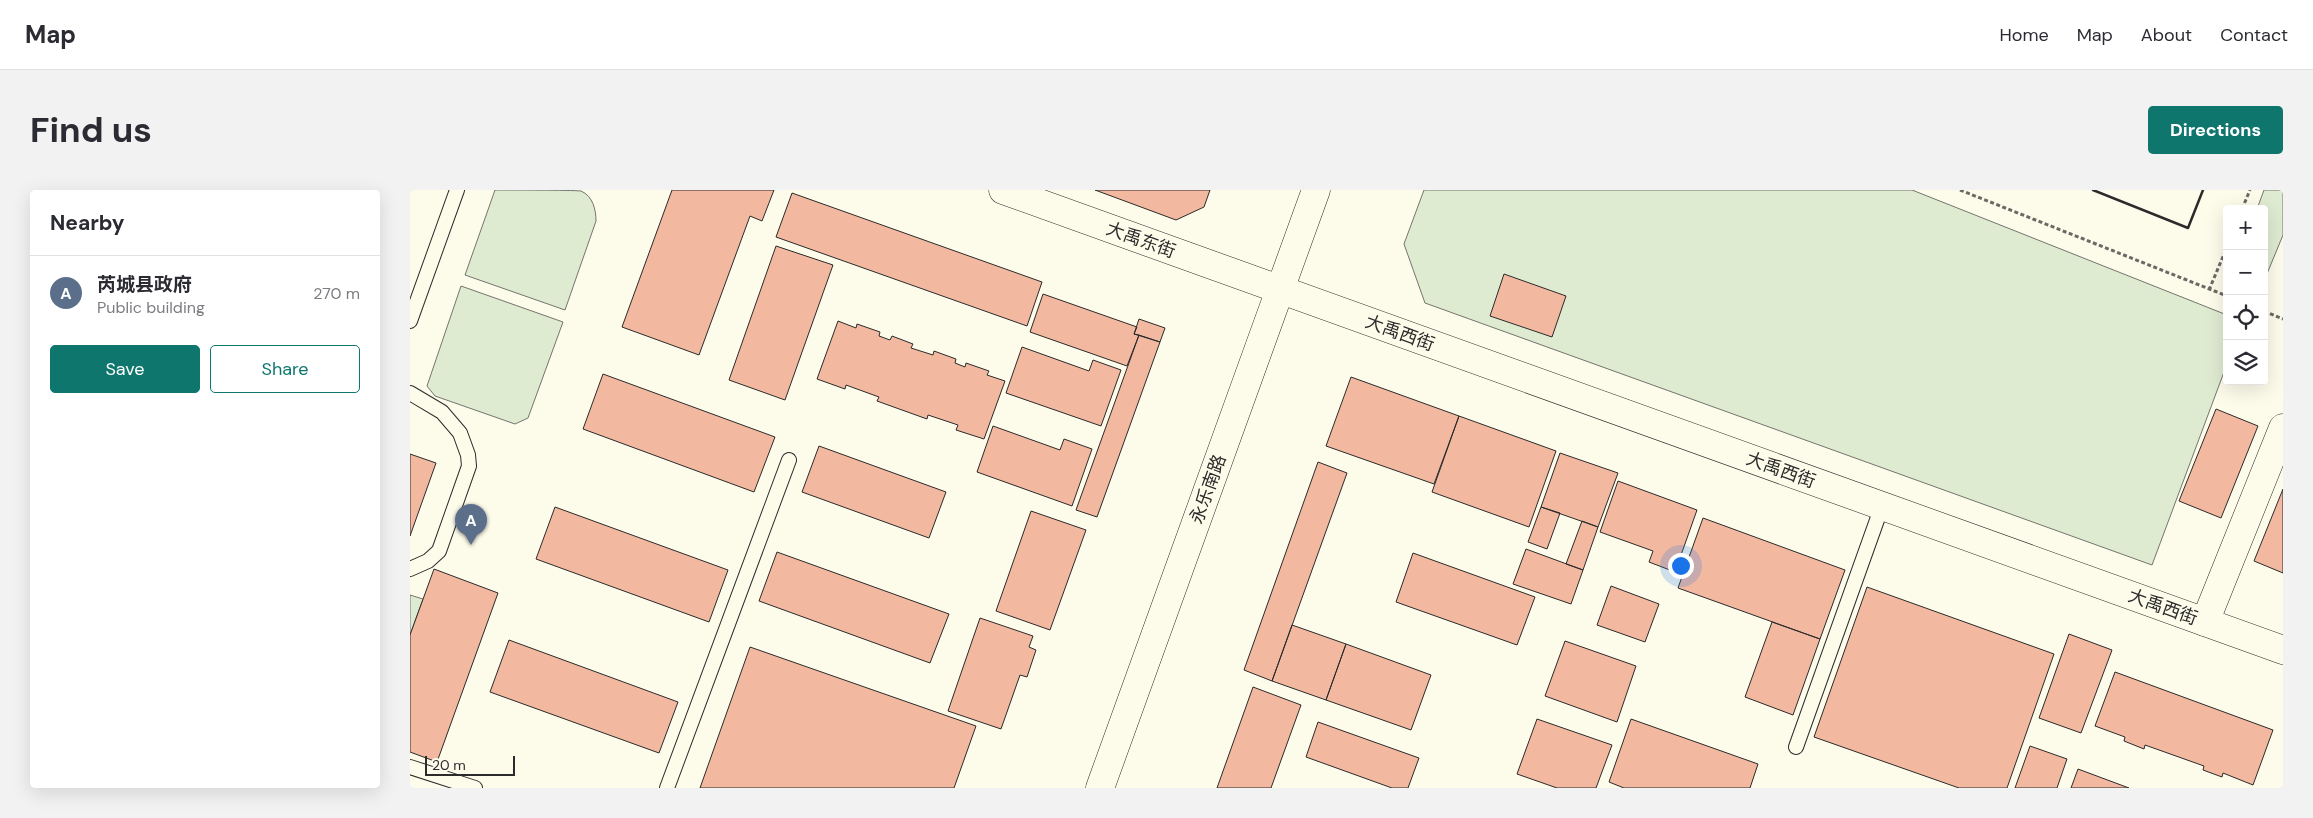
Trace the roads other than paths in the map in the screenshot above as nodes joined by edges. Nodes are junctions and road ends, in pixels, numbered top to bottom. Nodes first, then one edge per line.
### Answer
1 (458, 190) edge
2 (1003, 190) edge
3 (1316, 190) edge
4 (1280, 289) junction
5 (410, 321) edge
6 (410, 393) edge
7 (2283, 428) edge
8 (789, 460) dead end
9 (1882, 506) junction
10 (410, 569) edge
11 (2205, 622) junction
12 (2283, 650) edge
13 (1796, 747) dead end
14 (410, 767) edge
15 (475, 788) edge
16 (668, 788) edge
17 (1100, 788) edge

1 - 5 lane
2 - 4 street, 大禹东街
3 - 4 street, 永乐南路
4 - 9 street, 大禹西街
4 - 17 street, 永乐南路
6 - 10 lane
7 - 11 street
8 - 16 lane
9 - 11 street, 大禹西街
9 - 13 lane
11 - 12 street, 大禹西街
14 - 15 lane

